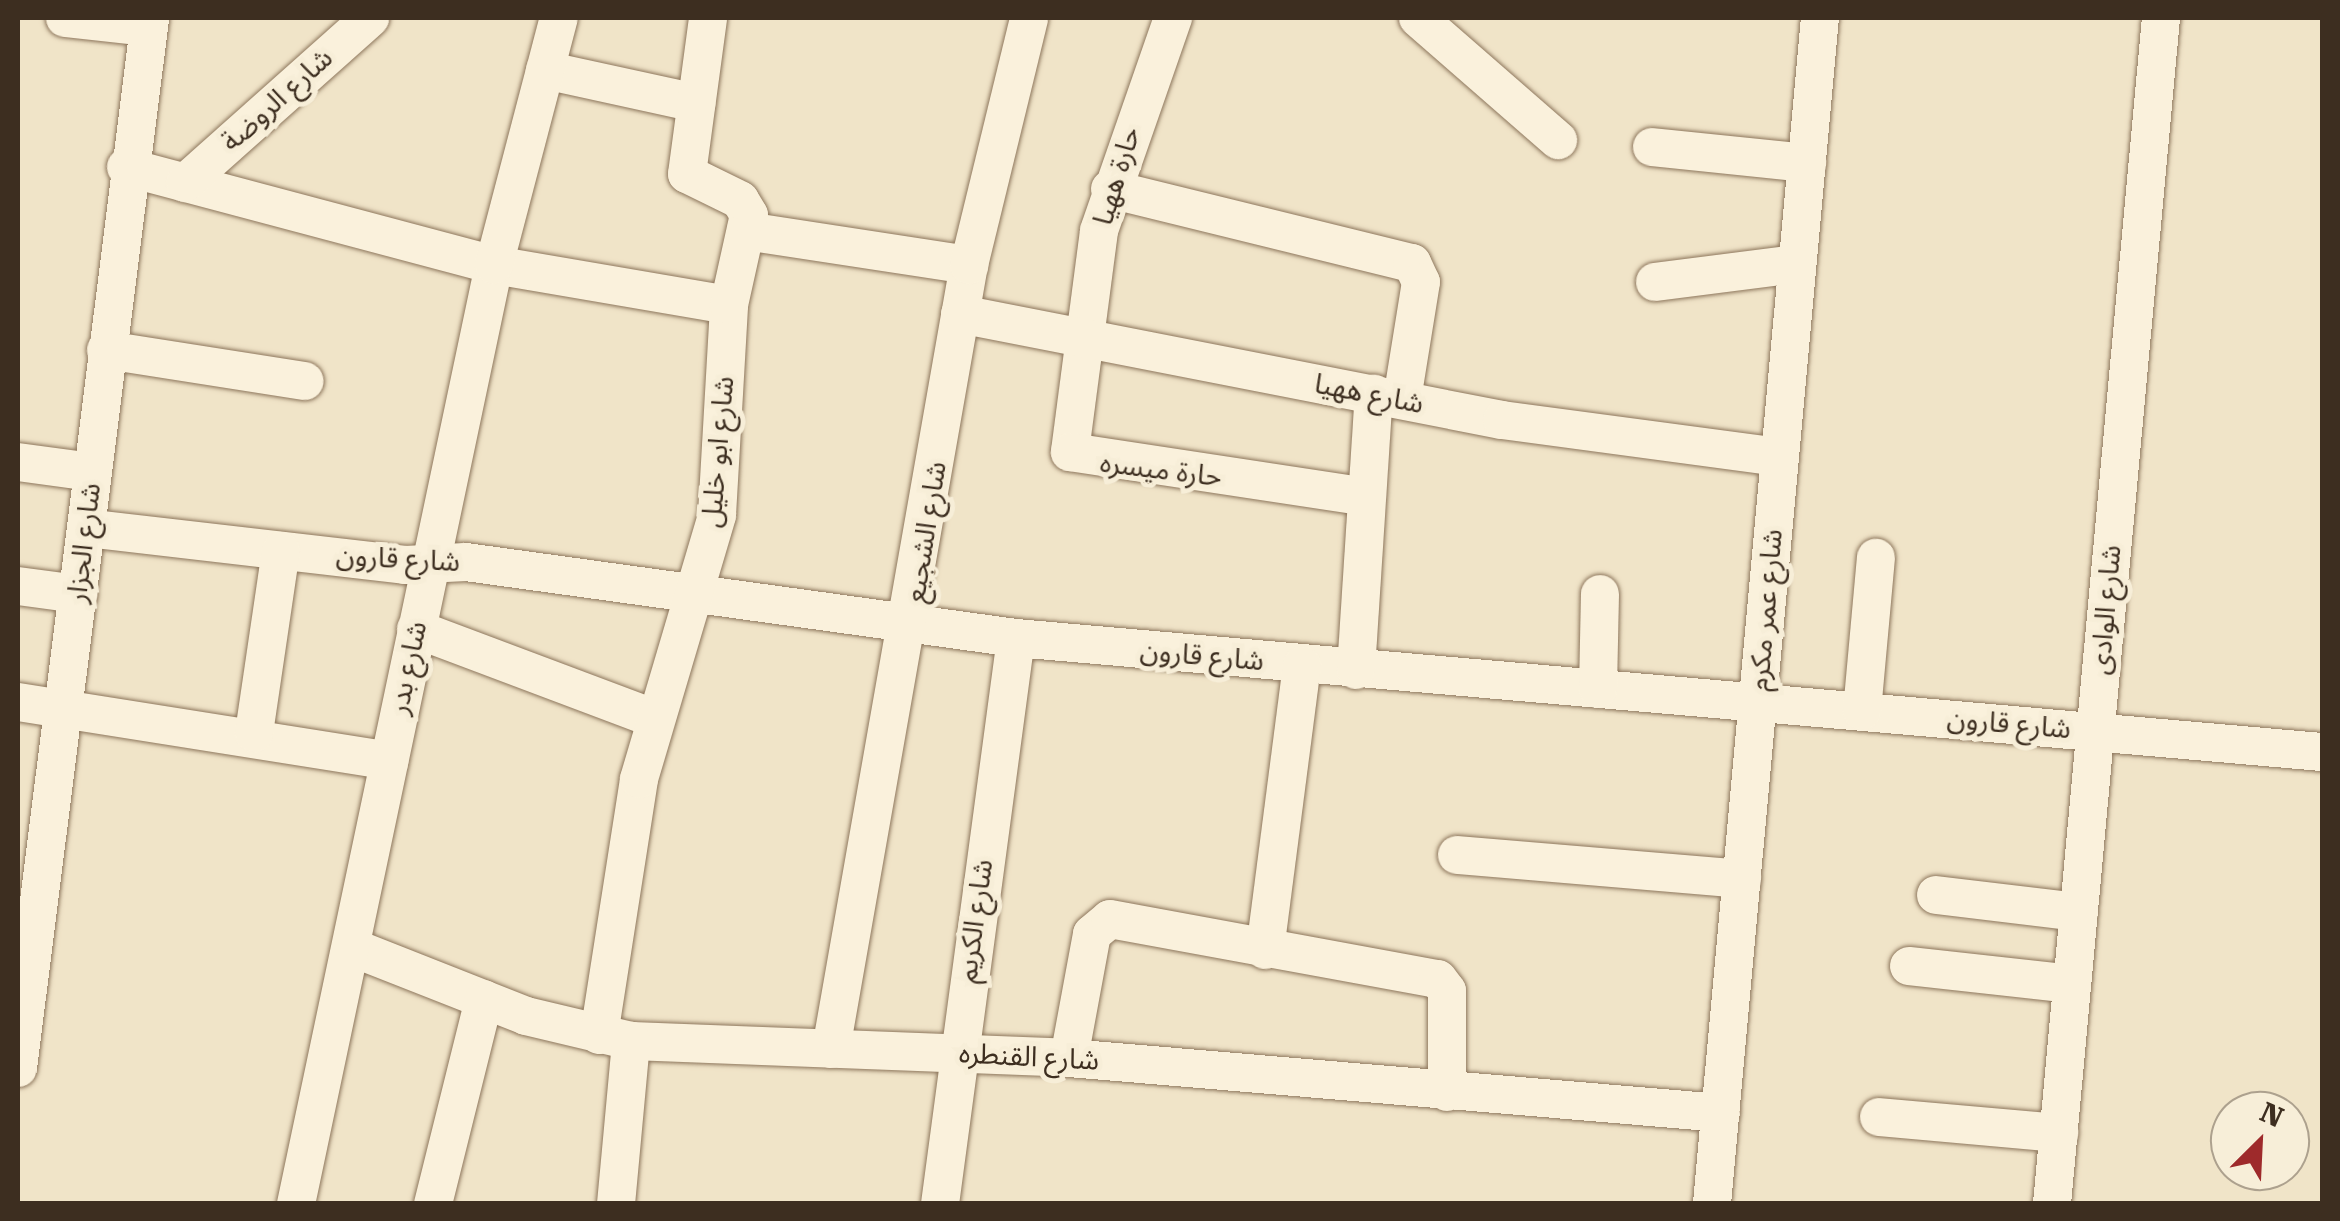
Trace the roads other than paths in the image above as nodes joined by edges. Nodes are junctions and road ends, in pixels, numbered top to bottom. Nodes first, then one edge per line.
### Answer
1 (65, 18) edge
2 (370, 18) edge
3 (560, 18) edge
4 (708, 18) edge
5 (1029, 18) edge
6 (1173, 18) edge
7 (1418, 18) edge
8 (2161, 18) edge
9 (1810, 20) edge
10 (149, 22) edge
11 (545, 70) junction
12 (696, 102) junction
13 (1558, 140) dead end
14 (1652, 147) dead end
15 (1807, 163) junction
16 (126, 168) junction
17 (185, 183) junction
18 (1110, 189) junction
19 (746, 230) junction
20 (1796, 264) junction
21 (494, 265) junction
22 (969, 265) junction
23 (1655, 282) dead end
24 (730, 305) junction
25 (960, 314) junction
26 (1079, 340) junction
27 (106, 350) junction
28 (304, 381) dead end
29 (1388, 397) junction
30 (1780, 457) junction
31 (18, 462) edge
32 (92, 472) junction
33 (1368, 496) junction
34 (86, 528) junction
35 (281, 550) junction
36 (1876, 558) dead end
37 (429, 564) junction
38 (18, 586) edge
39 (78, 594) junction
40 (1600, 594) dead end
41 (694, 597) junction
42 (911, 624) junction
43 (416, 628) junction
44 (1016, 638) junction
45 (1302, 665) junction
46 (1356, 670) junction
47 (1598, 689) junction
48 (18, 702) edge
49 (1758, 702) junction
50 (63, 708) junction
51 (1862, 711) junction
52 (655, 718) junction
53 (2095, 732) junction
54 (254, 733) junction
55 (2322, 752) edge
56 (389, 761) junction
57 (33, 820) edge
58 (1457, 855) dead end
59 (1742, 878) junction
60 (1936, 895) dead end
61 (2079, 912) junction
62 (26, 931) edge
63 (351, 947) junction
64 (1266, 950) junction
65 (1909, 966) dead end
66 (2072, 984) junction
67 (484, 1000) junction
68 (615, 1038) junction
69 (831, 1049) junction
70 (956, 1054) junction
71 (1069, 1058) junction
72 (18, 1068) edge
73 (1447, 1092) junction
74 (1721, 1113) junction
75 (1879, 1117) dead end
76 (2058, 1132) junction
77 (296, 1204) edge
78 (434, 1204) edge
79 (616, 1204) edge
80 (940, 1204) edge
81 (1712, 1204) edge
82 (2052, 1204) edge

1 - 10 street
2 - 17 street, شارع الروضة
3 - 11 street, شارع بدر
4 - 12 street
5 - 22 street, شارع الشجيع
6 - 18 street, حارة ههيا
7 - 13 street
8 - 53 street, شارع الوادى
9 - 15 street, شارع عمر مكرم
10 - 16 street, شارع الجزار
11 - 12 street
11 - 21 street, شارع بدر
12 - 19 street
14 - 15 street
15 - 20 street, شارع عمر مكرم
16 - 17 street
16 - 27 street, شارع الجزار
17 - 21 street
18 - 26 street, حارة ههيا
18 - 29 street
19 - 22 street
19 - 24 street, شارع ابو خليل
20 - 23 street
20 - 30 street, شارع عمر مكرم
21 - 24 street
21 - 37 street, شارع بدر
22 - 25 street, شارع الشجيع
24 - 41 street, شارع ابو خليل
25 - 26 street, شارع ههيا
25 - 42 street, شارع الشجيع
26 - 29 street, شارع ههيا
26 - 33 street, حارة ميسره
27 - 28 street
27 - 32 street, شارع الجزار
29 - 30 street, شارع ههيا
29 - 33 street
30 - 49 street, شارع عمر مكرم
31 - 32 street
32 - 34 street, شارع الجزار
33 - 46 street
34 - 35 street, شارع قارون
34 - 39 street, شارع الجزار
35 - 37 street, شارع قارون
35 - 54 street
36 - 51 street
37 - 41 street, شارع قارون
37 - 43 street, شارع بدر
38 - 39 street
39 - 50 street, شارع الجزار
40 - 47 street
41 - 42 street, شارع قارون
41 - 52 street, شارع ابو خليل
42 - 44 street, شارع قارون
42 - 69 street, شارع الشجيع
43 - 52 street
43 - 56 street, شارع بدر
44 - 45 street, شارع قارون
44 - 70 street, شارع الكريم
45 - 46 street, شارع قارون
45 - 64 street
46 - 47 street, شارع قارون
47 - 49 street, شارع قارون
48 - 50 street
49 - 51 street, شارع قارون
49 - 59 street, شارع عمر مكرم
50 - 54 street
50 - 57 street, شارع الجزار
51 - 53 street, شارع قارون
52 - 68 street, شارع ابو خليل
53 - 55 street, شارع قارون
53 - 61 street, شارع الوادى
54 - 56 street
56 - 63 street, شارع بدر
57 - 62 street, شارع الجزار
58 - 59 street
59 - 74 street, شارع عمر مكرم
60 - 61 street
61 - 66 street, شارع الوادى
62 - 72 street, شارع الجزار
63 - 67 street, شارع القنطره
63 - 77 street, شارع بدر
64 - 71 street
64 - 73 street
65 - 66 street
66 - 76 street, شارع الوادى
67 - 68 street, شارع القنطره
67 - 78 street
68 - 69 street, شارع القنطره
68 - 79 street, شارع ابو خليل
69 - 70 street, شارع القنطره
70 - 71 street, شارع القنطره
70 - 80 street, شارع الكريم
71 - 73 street, شارع القنطره
73 - 74 street, شارع القنطره
74 - 81 street, شارع عمر مكرم
75 - 76 street
76 - 82 street, شارع الوادى

